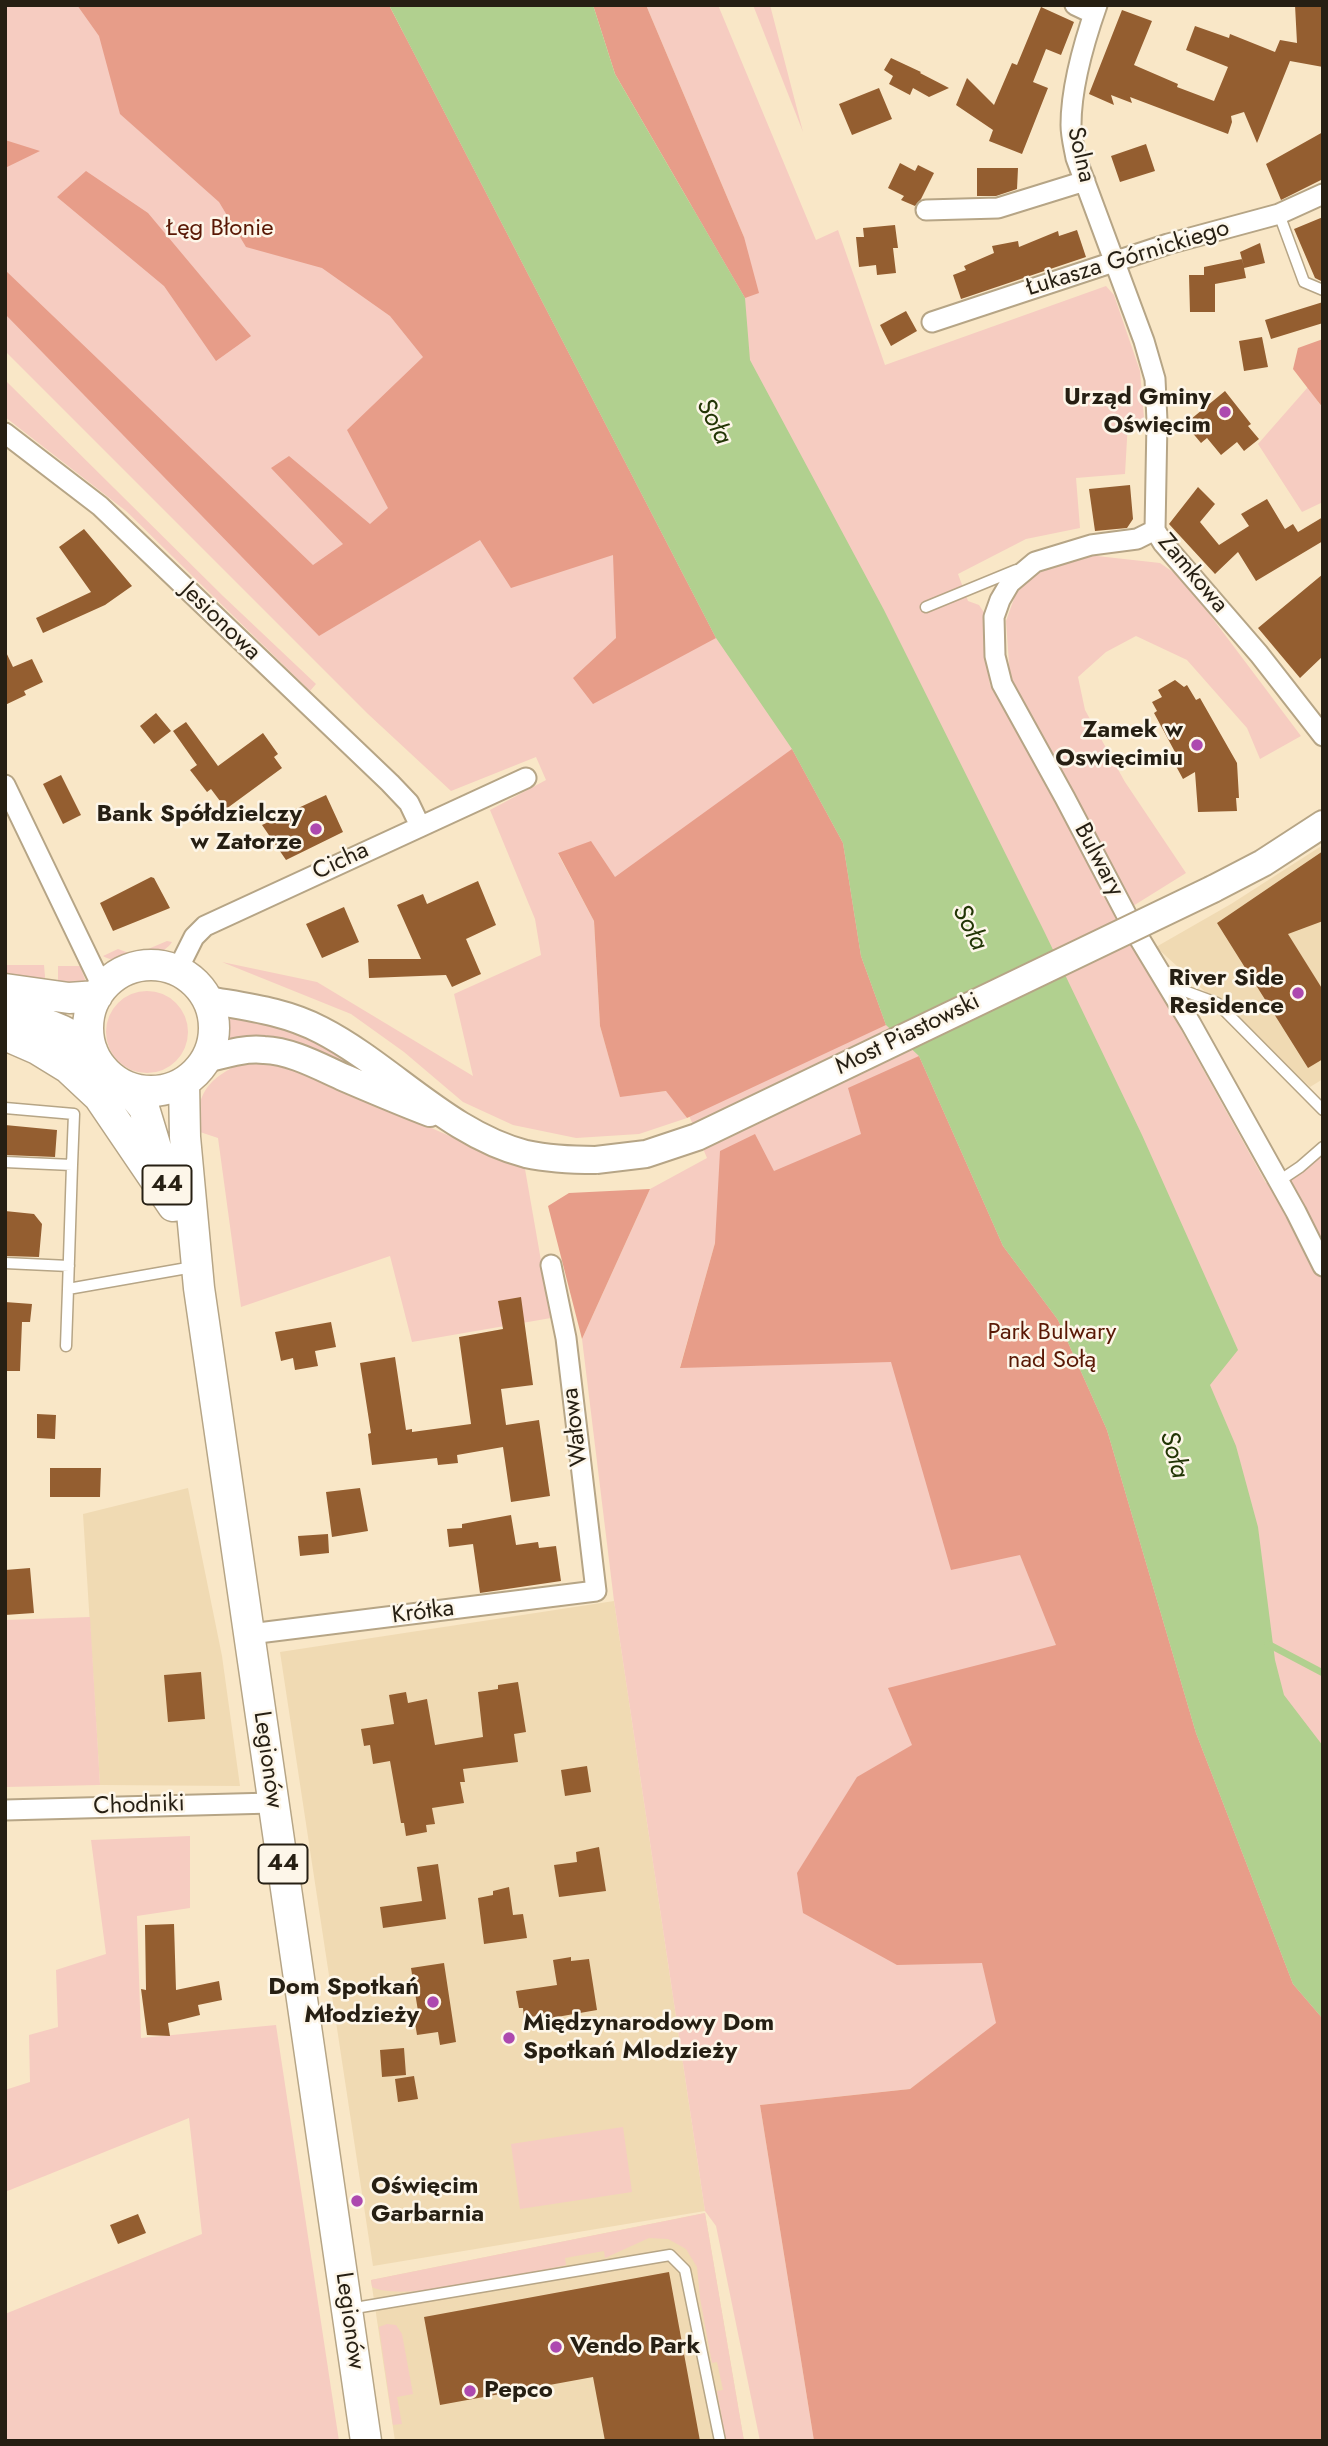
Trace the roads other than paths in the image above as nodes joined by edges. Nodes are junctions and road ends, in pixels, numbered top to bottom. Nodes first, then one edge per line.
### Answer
1 (1074, 5) edge
2 (1096, 10) edge
3 (1084, 181) junction
4 (1323, 194) edge
5 (926, 210) dead end
6 (1279, 214) junction
7 (1113, 261) junction
8 (1323, 290) edge
9 (932, 322) dead end
10 (5, 433) edge
11 (1155, 530) junction
12 (1035, 562) junction
13 (926, 607) dead end
14 (1323, 736) edge
15 (526, 778) dead end
16 (5, 785) edge
17 (1323, 824) edge
18 (420, 826) junction
19 (177, 971) junction
20 (1169, 985) junction
21 (5, 989) edge
22 (102, 990) junction
23 (208, 1000) junction
24 (5, 1015) edge
25 (5, 1035) edge
26 (92, 1049) junction
27 (206, 1059) junction
28 (184, 1082) junction
29 (127, 1087) junction
30 (5, 1108) edge
31 (1323, 1110) edge
32 (457, 1123) junction
33 (1323, 1147) edge
34 (5, 1162) edge
35 (72, 1166) junction
36 (1279, 1181) junction
37 (173, 1206) junction
38 (5, 1263) edge
39 (551, 1265) dead end
40 (69, 1266) junction
41 (1323, 1266) edge
42 (196, 1278) junction
43 (68, 1289) junction
44 (66, 1346) dead end
45 (596, 1591) joint
46 (250, 1634) junction
47 (272, 1803) junction
48 (5, 1810) edge
49 (347, 2309) junction
50 (366, 2441) edge
51 (720, 2441) edge

1 - 2 street
2 - 3 street, Solna
3 - 5 street
3 - 7 street, Solna
4 - 6 street, Łukasza Górnickiego
6 - 7 street, Łukasza Górnickiego
6 - 8 lane
7 - 9 street, Łukasza Górnickiego
7 - 11 street, Zamkowa
10 - 18 street, Jesionowa
11 - 12 street, Bulwary
11 - 14 street, Zamkowa
12 - 13 lane
12 - 20 street, Bulwary
15 - 18 street, Cicha
16 - 22 street
17 - 32 street, Most Piastowski, bridge
18 - 19 street, Cicha
19 - 22 main road
19 - 23 main road
20 - 31 lane
20 - 36 street, Bulwary
21 - 22 main road
22 - 26 main road
23 - 27 main road
23 - 32 street
24 - 26 main road, 44
25 - 37 main road
26 - 29 main road, 44
27 - 28 main road
27 - 32 street
28 - 29 main road
28 - 42 main road, Legionów / 44
29 - 37 main road, Legionów / 44
30 - 35 lane
33 - 36 lane
34 - 35 lane
35 - 40 lane
36 - 41 street, Bulwary
37 - 42 main road, Legionów / 44
38 - 40 lane
39 - 45 street, Wałowa
40 - 43 lane
42 - 43 lane
42 - 46 main road, Legionów / 44
43 - 44 lane
45 - 46 street, Krótka
46 - 47 main road, Legionów / 44
47 - 48 street, Chodniki
47 - 49 main road, Legionów / 44
49 - 50 main road, Legionów / 44
49 - 51 lane

